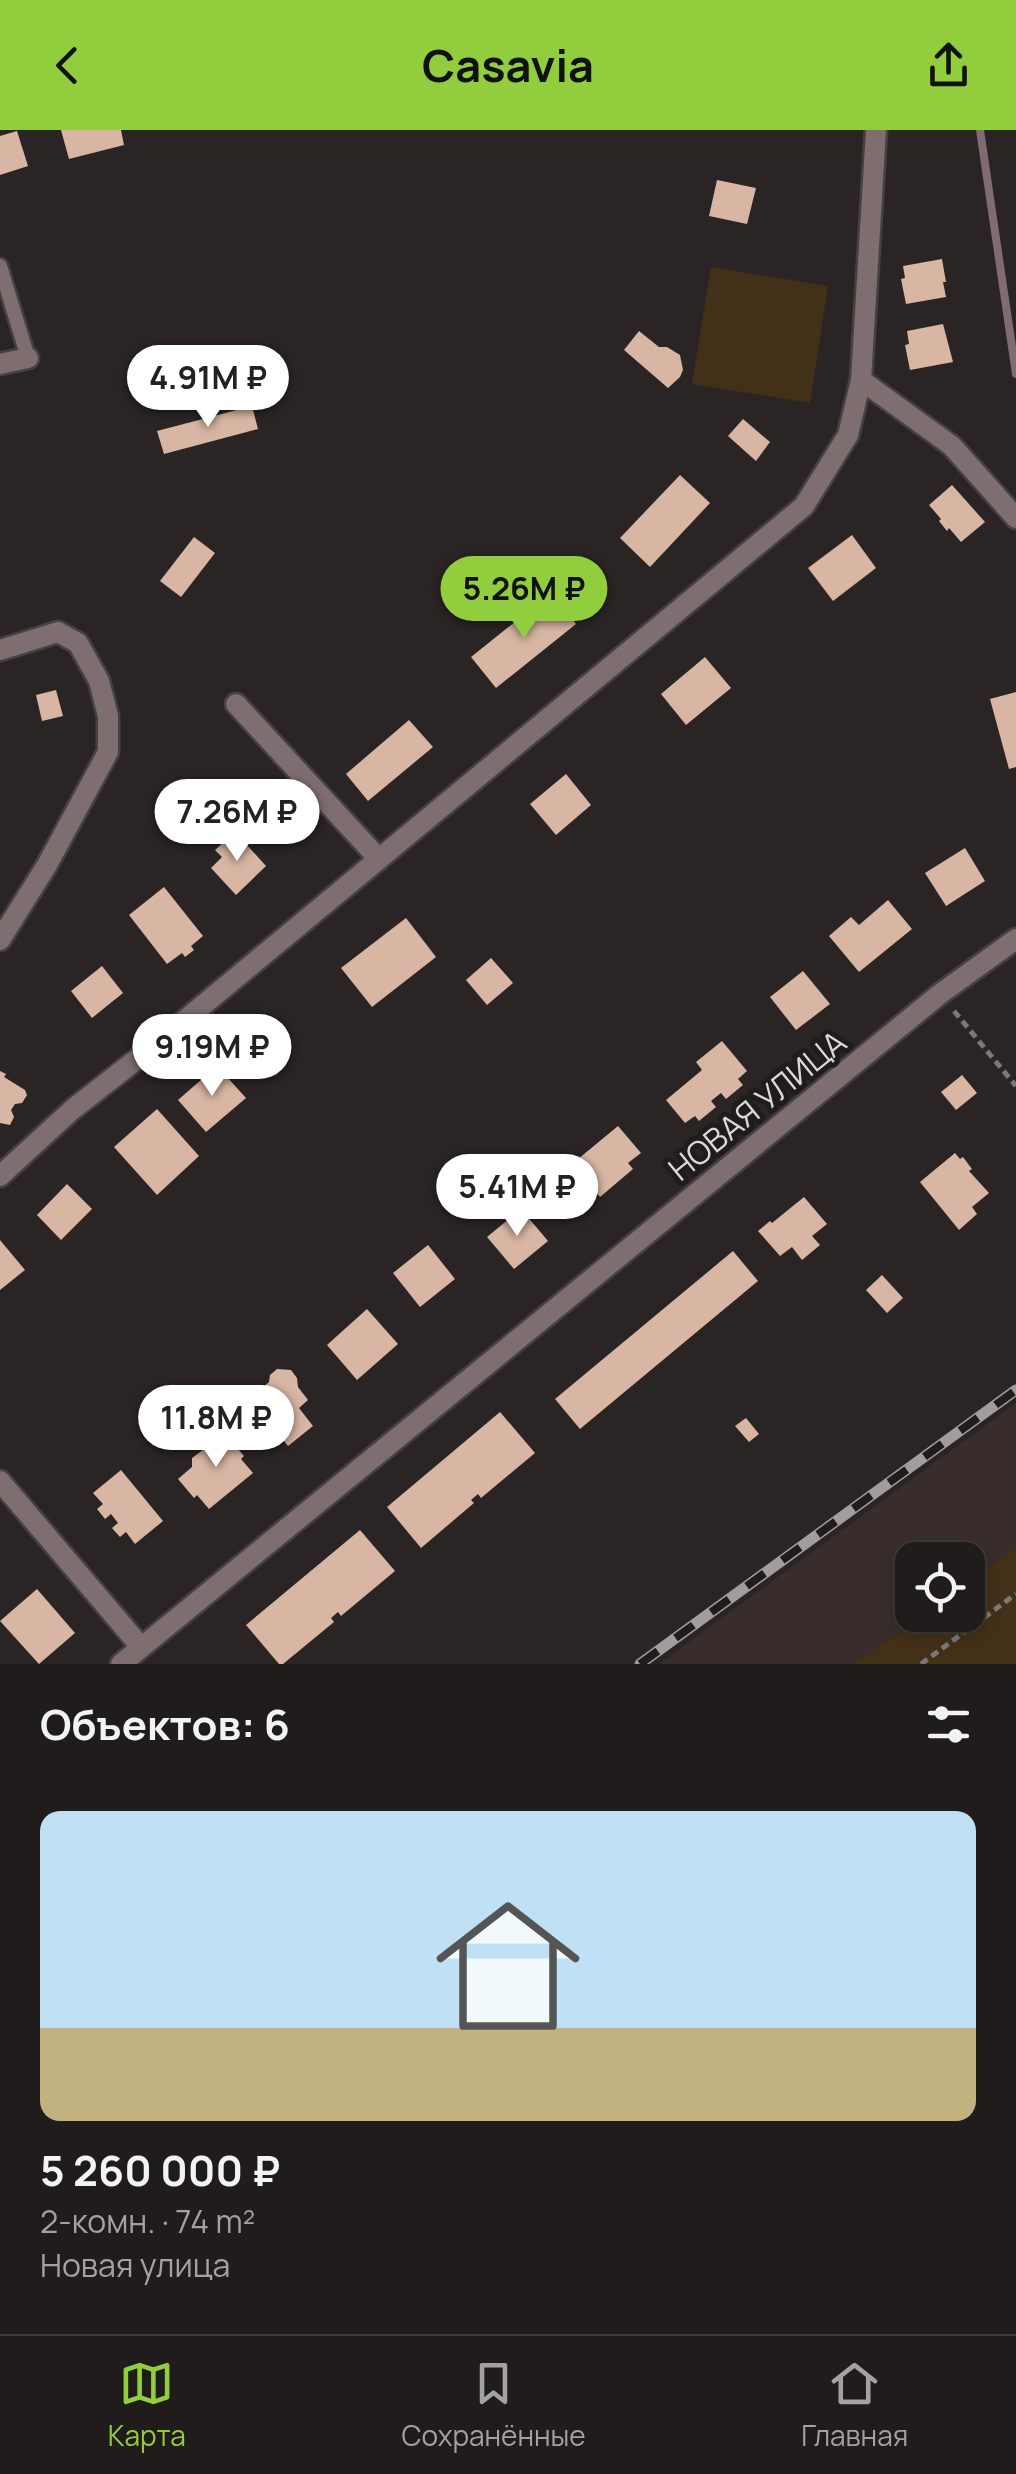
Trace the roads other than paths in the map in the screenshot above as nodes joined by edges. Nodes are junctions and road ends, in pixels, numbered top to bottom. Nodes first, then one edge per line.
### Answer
1 (876, 130) edge
2 (0, 266) edge
3 (28, 358) joint
4 (0, 364) edge
5 (861, 380) junction
6 (1016, 518) edge
7 (0, 650) edge
8 (236, 704) dead end
9 (379, 859) junction
10 (1016, 939) edge
11 (0, 940) edge
12 (0, 1176) edge
13 (0, 1481) edge
14 (141, 1646) junction
15 (121, 1664) edge

1 - 5 street
2 - 3 lane
3 - 4 street
5 - 6 street
5 - 9 street
7 - 11 street
8 - 9 street
9 - 12 street
10 - 14 street, НОВАЯ УЛИЦА
13 - 14 street
14 - 15 street, НОВАЯ УЛИЦА

